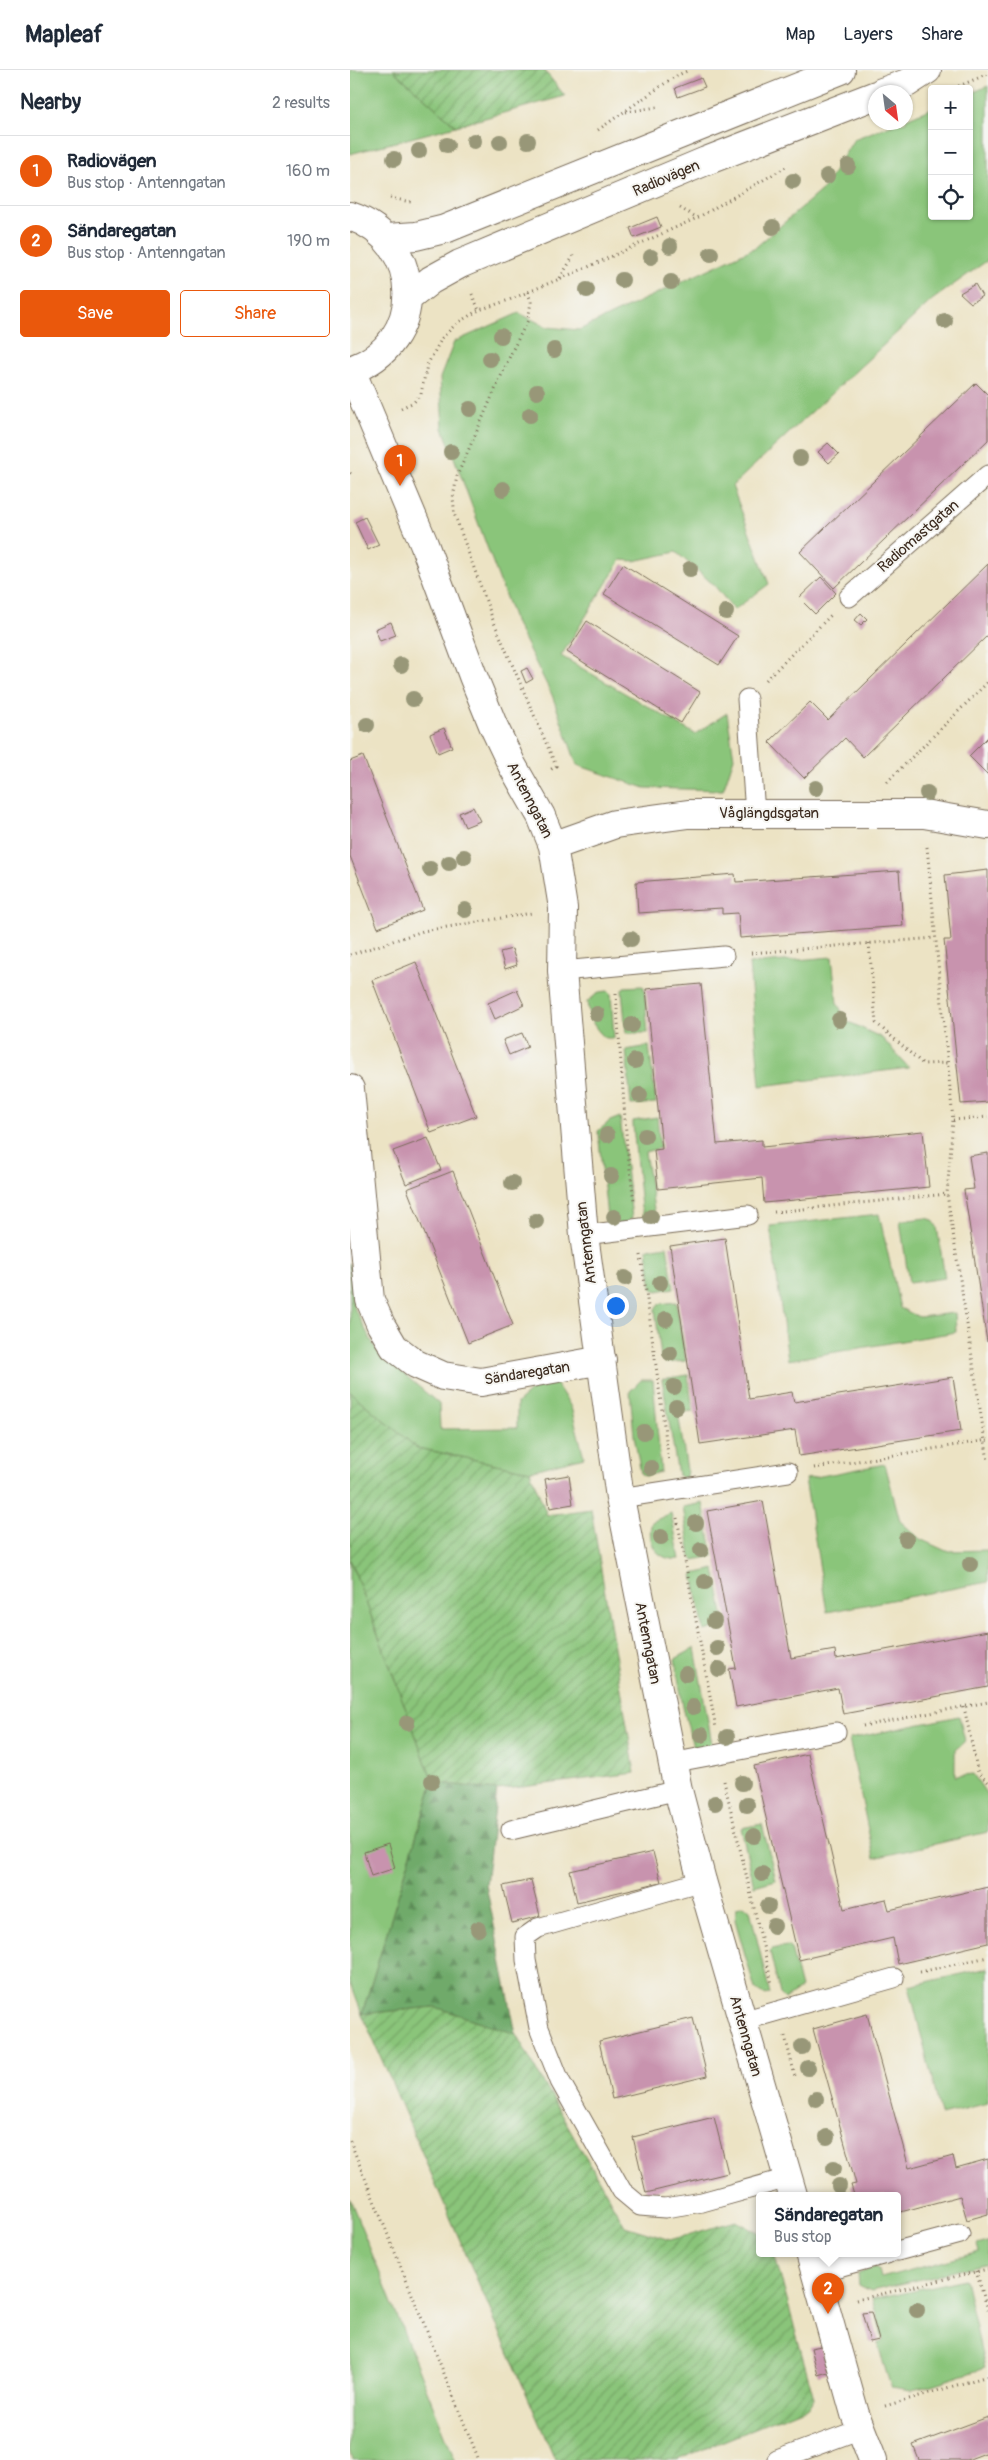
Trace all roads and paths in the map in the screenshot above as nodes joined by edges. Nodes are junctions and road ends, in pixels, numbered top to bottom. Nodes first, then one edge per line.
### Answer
1 (689, 70) edge
2 (841, 70) edge
3 (928, 70) edge
4 (988, 74) edge
5 (901, 85) edge
6 (962, 85) edge
7 (868, 98) edge
8 (659, 107) dead end
9 (625, 112) junction
10 (596, 132) dead end
11 (790, 165) dead end
12 (382, 194) dead end
13 (415, 202) dead end
14 (673, 209) dead end
15 (350, 216) edge
16 (697, 218) junction
17 (387, 238) junction
18 (572, 249) dead end
19 (560, 279) junction
20 (528, 292) junction
21 (408, 298) junction
22 (351, 370) edge
23 (372, 419) junction
24 (988, 475) edge
25 (849, 597) joint
26 (988, 682) edge
27 (747, 699) joint
28 (526, 786) junction
29 (755, 814) junction
30 (924, 814) junction
31 (872, 815) junction
32 (988, 825) edge
33 (553, 846) junction
34 (563, 908) junction
35 (934, 938) junction
36 (869, 943) junction
37 (350, 955) edge
38 (724, 956) joint
39 (614, 966) junction
40 (562, 971) junction
41 (947, 1063) junction
42 (350, 1089) edge
43 (988, 1117) edge
44 (953, 1120) junction
45 (353, 1157) edge
46 (947, 1194) junction
47 (748, 1215) joint
48 (637, 1229) junction
49 (584, 1235) junction
50 (602, 1360) junction
51 (986, 1441) edge
52 (988, 1462) edge
53 (788, 1472) joint
54 (672, 1490) junction
55 (620, 1498) junction
56 (988, 1702) edge
57 (964, 1707) junction
58 (836, 1732) joint
59 (721, 1755) junction
60 (671, 1763) junction
61 (988, 1782) edge
62 (678, 1790) junction
63 (511, 1830) dead end
64 (702, 1881) junction
65 (988, 1957) edge
66 (894, 1978) joint
67 (779, 2012) junction
68 (742, 2021) junction
69 (797, 2085) dead end
70 (350, 2141) edge
71 (791, 2186) edge
72 (756, 2192) edge
73 (758, 2192) edge
74 (960, 2234) dead end
75 (901, 2250) edge
76 (858, 2257) edge
77 (813, 2263) edge
78 (988, 2269) edge
79 (976, 2271) junction
80 (858, 2308) dead end
81 (988, 2310) edge
82 (988, 2376) edge
83 (883, 2397) dead end
84 (861, 2429) junction
85 (479, 2460) edge
86 (777, 2460) edge
87 (873, 2460) edge

1 - 9 path
2 - 17 street
3 - 5 street
4 - 6 path
7 - 21 street, Radiovägen
8 - 9 path
9 - 10 path
11 - 16 path
12 - 13 path
14 - 16 path
15 - 17 street
16 - 19 path
17 - 21 street
18 - 19 path
19 - 20 path
20 - 23 path
20 - 28 path
21 - 22 street
22 - 23 street, Antenngatan
23 - 28 street, Antenngatan
24 - 25 lane, Radiomastgatan
25 - 27 path
26 - 31 path
27 - 29 lane
28 - 33 street, Antenngatan
29 - 31 street, Våglängdsgatan
29 - 33 street, Våglängdsgatan
30 - 31 street, Våglängdsgatan
30 - 32 street, Våglängdsgatan
30 - 35 path
33 - 34 street, Antenngatan
34 - 37 path
34 - 40 street, Antenngatan
35 - 36 path
35 - 41 path
36 - 38 path
36 - 41 path
38 - 39 lane
39 - 40 lane
39 - 48 path
40 - 49 street, Antenngatan
41 - 44 path
42 - 45 street, Sändaregatan
43 - 44 path
44 - 46 path
45 - 50 street, Sändaregatan
46 - 47 path
46 - 51 path
47 - 48 lane
48 - 49 lane
48 - 54 path
49 - 50 street, Antenngatan
50 - 55 street, Antenngatan
51 - 52 path
51 - 53 path
53 - 54 lane
54 - 55 lane
54 - 59 path
55 - 60 street, Antenngatan
56 - 57 path
57 - 58 path
57 - 61 path
58 - 59 lane
59 - 60 lane
59 - 67 path
60 - 62 street, Antenngatan
62 - 63 lane
62 - 64 street, Antenngatan
64 - 68 street, Antenngatan
64 - 72 lane
65 - 66 path
66 - 67 lane
67 - 68 lane
67 - 69 path
68 - 71 street, Antenngatan
70 - 85 path
71 - 73 lane
74 - 75 lane
76 - 77 lane
77 - 84 street
78 - 79 path
79 - 80 path
79 - 81 path
82 - 83 path
84 - 86 lane
84 - 87 street

